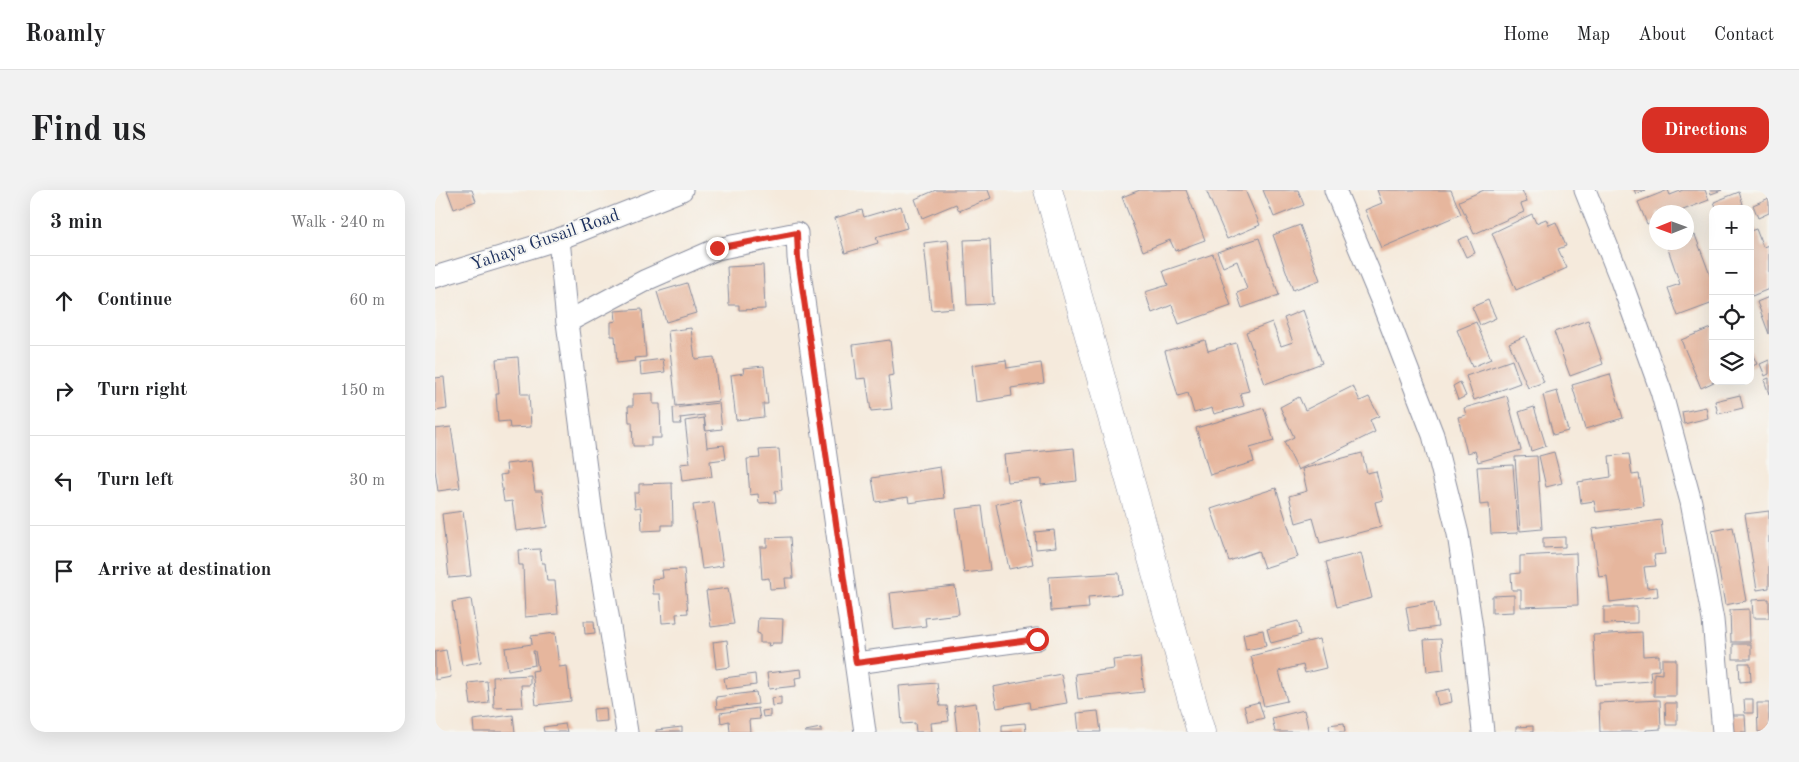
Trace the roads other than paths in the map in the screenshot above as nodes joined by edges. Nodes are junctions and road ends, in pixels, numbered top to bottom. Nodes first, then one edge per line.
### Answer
1 (682, 190) edge
2 (1048, 190) edge
3 (1335, 190) edge
4 (1585, 190) edge
5 (559, 239) junction
6 (435, 277) edge
7 (567, 322) junction
8 (1037, 639) dead end
9 (856, 663) junction
10 (627, 732) edge
11 (865, 732) edge
12 (1201, 732) edge
13 (1483, 732) edge
14 (1723, 732) edge

1 - 5 street, Yahaya Gusail Road
2 - 12 street
3 - 13 street
4 - 14 street
5 - 6 street, Yahaya Gusail Road
5 - 7 street
7 - 9 street
7 - 10 street
8 - 9 street
9 - 11 street

